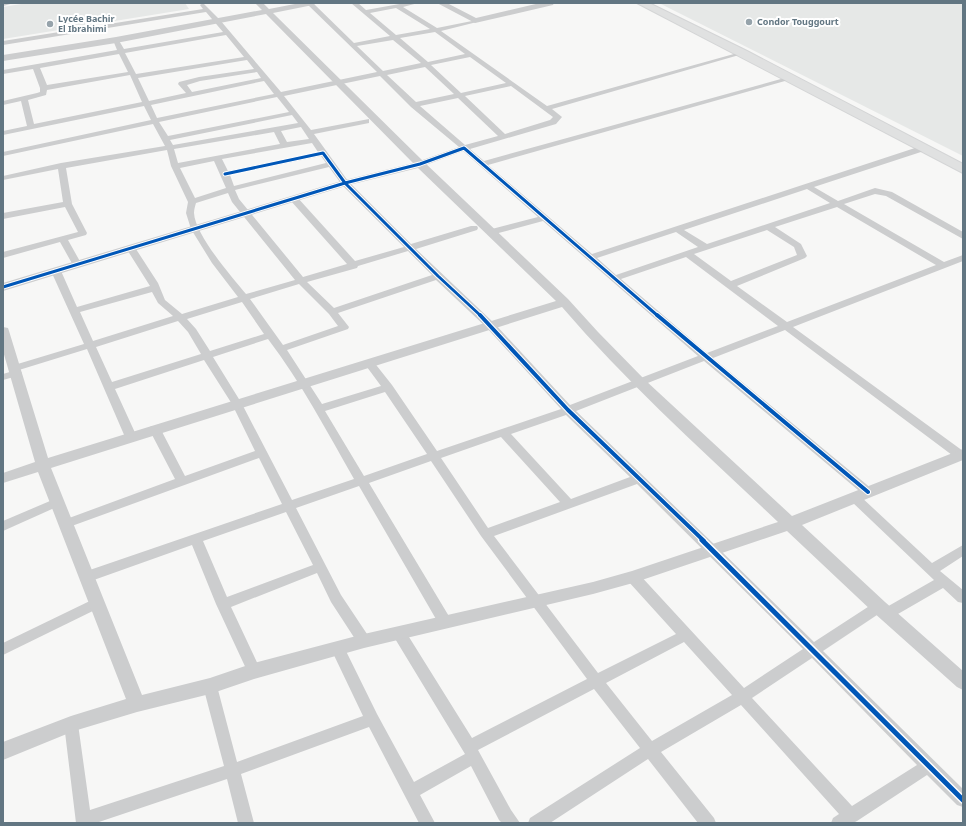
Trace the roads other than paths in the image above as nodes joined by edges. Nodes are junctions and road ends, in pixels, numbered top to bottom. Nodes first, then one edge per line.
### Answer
1 (11, 3) edge
2 (201, 3) edge
3 (251, 3) edge
4 (310, 3) edge
5 (354, 3) edge
6 (415, 3) edge
7 (441, 3) edge
8 (550, 3) edge
9 (642, 3) edge
10 (646, 3) edge
11 (3, 4) edge
12 (398, 7) junction
13 (262, 9) edge
14 (206, 10) junction
15 (365, 12) junction
16 (218, 21) junction
17 (475, 21) junction
18 (436, 30) junction
19 (228, 33) junction
20 (394, 38) junction
21 (116, 40) junction
22 (3, 43) edge
23 (353, 45) junction
24 (120, 52) junction
25 (743, 53) junction
26 (470, 55) junction
27 (3, 58) edge
28 (248, 58) junction
29 (426, 64) junction
30 (36, 67) junction
31 (258, 70) junction
32 (3, 72) edge
33 (383, 73) junction
34 (132, 75) junction
35 (790, 78) junction
36 (266, 79) junction
37 (335, 83) junction
38 (512, 84) junction
39 (44, 88) junction
40 (191, 95) junction
41 (279, 96) junction
42 (459, 96) junction
43 (24, 99) junction
44 (3, 103) edge
45 (147, 104) junction
46 (414, 105) junction
47 (547, 108) junction
48 (293, 113) junction
49 (221, 117) junction
50 (366, 120) junction
51 (155, 121) junction
52 (303, 124) junction
53 (30, 126) junction
54 (276, 129) junction
55 (209, 130) junction
56 (3, 133) edge
57 (503, 136) junction
58 (312, 137) junction
59 (233, 138) junction
60 (216, 140) junction
61 (167, 143) junction
62 (285, 145) junction
63 (464, 148) junction
64 (924, 148) junction
65 (242, 153) junction
66 (323, 153) junction
67 (3, 154) edge
68 (217, 158) junction
69 (332, 164) junction
70 (482, 164) junction
71 (61, 165) junction
72 (416, 165) junction
73 (963, 165) edge
74 (175, 166) junction
75 (963, 169) edge
76 (225, 174) junction
77 (3, 178) edge
78 (345, 183) junction
79 (808, 186) junction
80 (230, 189) junction
81 (294, 199) junction
82 (192, 202) junction
83 (68, 204) junction
84 (838, 204) junction
85 (246, 213) junction
86 (3, 216) edge
87 (545, 218) junction
88 (768, 227) junction
89 (474, 228) junction
90 (195, 229) junction
91 (677, 229) junction
92 (491, 232) junction
93 (963, 236) edge
94 (63, 239) junction
95 (131, 248) junction
96 (410, 248) junction
97 (706, 248) junction
98 (688, 254) junction
99 (3, 255) edge
100 (591, 257) junction
101 (963, 258) edge
102 (77, 265) junction
103 (943, 265) junction
104 (354, 266) junction
105 (56, 271) junction
106 (438, 276) junction
107 (615, 278) junction
108 (301, 281) junction
109 (731, 285) junction
110 (3, 287) edge
111 (155, 288) junction
112 (244, 298) junction
113 (559, 303) junction
114 (74, 311) junction
115 (332, 312) junction
116 (180, 317) junction
117 (490, 325) junction
118 (786, 325) junction
119 (3, 331) edge
120 (270, 336) junction
121 (89, 346) junction
122 (281, 349) junction
123 (206, 355) junction
124 (706, 357) junction
125 (369, 363) junction
126 (12, 373) edge
127 (302, 383) junction
128 (640, 383) junction
129 (109, 387) junction
130 (388, 387) junction
131 (237, 404) junction
132 (319, 409) junction
133 (568, 410) junction
134 (155, 429) junction
135 (504, 433) junction
136 (131, 437) junction
137 (262, 453) junction
138 (961, 454) edge
139 (434, 457) junction
140 (42, 466) junction
141 (3, 478) edge
142 (638, 479) junction
143 (182, 481) junction
144 (361, 481) junction
145 (861, 495) junction
146 (57, 502) junction
147 (569, 504) junction
148 (289, 506) junction
149 (65, 524) junction
150 (790, 524) junction
151 (3, 526) edge
152 (486, 534) junction
153 (196, 539) junction
154 (963, 550) edge
155 (714, 551) junction
156 (320, 567) junction
157 (931, 570) junction
158 (86, 577) junction
159 (633, 577) junction
160 (944, 581) junction
161 (963, 598) edge
162 (534, 602) junction
163 (96, 603) junction
164 (223, 604) junction
165 (883, 611) junction
166 (445, 622) junction
167 (399, 633) junction
168 (686, 635) junction
169 (364, 641) junction
170 (338, 648) junction
171 (3, 649) edge
172 (812, 650) junction
173 (254, 671) junction
174 (596, 681) junction
175 (963, 682) edge
176 (210, 686) junction
177 (742, 696) junction
178 (137, 704) junction
179 (372, 719) junction
180 (71, 724) junction
181 (650, 750) junction
182 (3, 751) edge
183 (471, 752) junction
184 (928, 766) junction
185 (231, 771) junction
186 (411, 792) junction
187 (963, 800) edge
188 (845, 819) edge
189 (84, 821) edge
190 (246, 823) edge
191 (427, 823) edge
192 (512, 823) edge
193 (536, 823) edge
194 (708, 823) edge

1 - 11 street
2 - 14 street
3 - 13 street
4 - 13 street
4 - 23 street
5 - 15 street
6 - 12 street
7 - 17 street
8 - 17 street
9 - 25 main road
10 - 73 main road
12 - 15 street
12 - 18 street
13 - 16 street
13 - 37 street
14 - 16 street
14 - 22 street
15 - 20 street
16 - 19 street
16 - 21 street
17 - 18 street
18 - 20 street
18 - 26 street
19 - 24 street
19 - 28 street
20 - 23 street
20 - 29 street
21 - 24 street
21 - 27 street
23 - 33 street
24 - 30 street
24 - 34 street
25 - 35 main road
25 - 47 street
26 - 29 street
26 - 38 street
28 - 31 street
28 - 34 street
29 - 33 street
29 - 42 street
30 - 32 street
30 - 39 street
31 - 36 street
31 - 40 street
33 - 37 street
33 - 46 street
34 - 39 street
34 - 45 street
35 - 64 main road
35 - 70 street
36 - 40 street
36 - 41 street
37 - 41 street
37 - 50 street
37 - 72 street
38 - 42 street
38 - 47 street
39 - 43 street
40 - 45 street
41 - 48 street
41 - 49 street
42 - 46 street
42 - 57 street
43 - 44 street
43 - 53 street
45 - 51 street
45 - 53 street
46 - 63 street
47 - 57 street
48 - 49 street
48 - 52 street
49 - 51 street
49 - 55 street
50 - 58 street
50 - 72 street
51 - 61 street
51 - 67 street
52 - 54 street
52 - 58 street
53 - 56 street
54 - 59 street
54 - 62 street
55 - 60 street
55 - 61 street
57 - 63 street
58 - 62 street
58 - 66 street
59 - 60 street
59 - 65 street
60 - 61 street
61 - 71 street
61 - 74 street
62 - 65 street
63 - 70 street
63 - 72 street
64 - 75 main road
64 - 79 street
65 - 68 street
66 - 69 street
66 - 76 street
68 - 74 street
68 - 76 street
69 - 78 street
69 - 80 street
70 - 87 street
71 - 77 street
71 - 83 street
72 - 78 street
72 - 89 street
72 - 92 street
74 - 82 street
76 - 80 street
78 - 81 street
78 - 96 street
79 - 84 street
79 - 91 street
80 - 82 street
80 - 85 street
81 - 85 street
81 - 104 street
82 - 90 street
83 - 86 street
83 - 94 street
84 - 88 street
84 - 93 street
84 - 103 street
85 - 90 street
85 - 108 street
87 - 92 street
87 - 100 street
88 - 97 street
88 - 109 street
89 - 96 street
89 - 113 street
90 - 95 street
90 - 112 street
91 - 97 street
91 - 100 street
92 - 113 street
94 - 99 street
94 - 102 street
95 - 102 street
95 - 111 street
96 - 104 street
96 - 106 street
97 - 98 street
98 - 107 street
98 - 109 street
100 - 107 street
101 - 103 street
102 - 105 street
103 - 118 street
104 - 108 street
105 - 110 street
105 - 114 street
106 - 115 street
106 - 117 street
107 - 124 street
108 - 112 street
108 - 115 street
109 - 118 street
111 - 114 street
111 - 116 street
112 - 116 street
112 - 120 street
113 - 117 street
113 - 128 street
114 - 121 street
115 - 122 street
116 - 121 street
116 - 123 street
117 - 125 street
117 - 133 street
118 - 124 street
118 - 138 street
119 - 126 street
120 - 122 street
120 - 123 street
121 - 126 street
121 - 129 street
122 - 127 street
123 - 129 street
123 - 131 street
124 - 128 street
124 - 145 street
125 - 127 street
125 - 130 street
126 - 140 street
127 - 131 street
127 - 132 street
128 - 133 street
128 - 150 street
129 - 136 street
130 - 132 street
130 - 139 street
131 - 134 street
131 - 137 street
132 - 144 street
133 - 135 street
133 - 142 street
134 - 136 street
134 - 143 street
135 - 139 street
135 - 147 street
136 - 140 street
137 - 143 street
137 - 148 street
138 - 145 street
139 - 144 street
139 - 152 street
140 - 141 street
140 - 146 street
142 - 147 street
142 - 155 street
143 - 149 street
144 - 148 street
144 - 166 street
145 - 150 street
145 - 157 street
146 - 149 street
146 - 151 street
147 - 152 street
148 - 153 street
148 - 156 street
149 - 158 street
150 - 155 street
150 - 165 street
152 - 162 street
153 - 158 street
153 - 164 street
154 - 157 street
155 - 159 street
155 - 172 street
156 - 164 street
156 - 169 street
157 - 160 street
158 - 163 street
159 - 162 street
159 - 168 street
160 - 161 street
160 - 165 street
162 - 166 street
162 - 174 street
163 - 171 street
163 - 178 street
164 - 173 street
165 - 172 street
165 - 175 street
166 - 167 street
167 - 169 street
167 - 183 street
168 - 174 street
168 - 177 street
169 - 170 street
170 - 173 street
170 - 179 street
172 - 177 street
172 - 184 street
173 - 176 street
174 - 181 street
174 - 183 street
176 - 178 street
176 - 185 street
177 - 181 street
177 - 188 street
178 - 180 street
179 - 185 street
179 - 186 street
180 - 182 street
180 - 189 street
181 - 193 street
181 - 194 street
183 - 186 street
183 - 192 street
184 - 187 street
184 - 188 street
185 - 189 street
185 - 190 street
186 - 191 street

